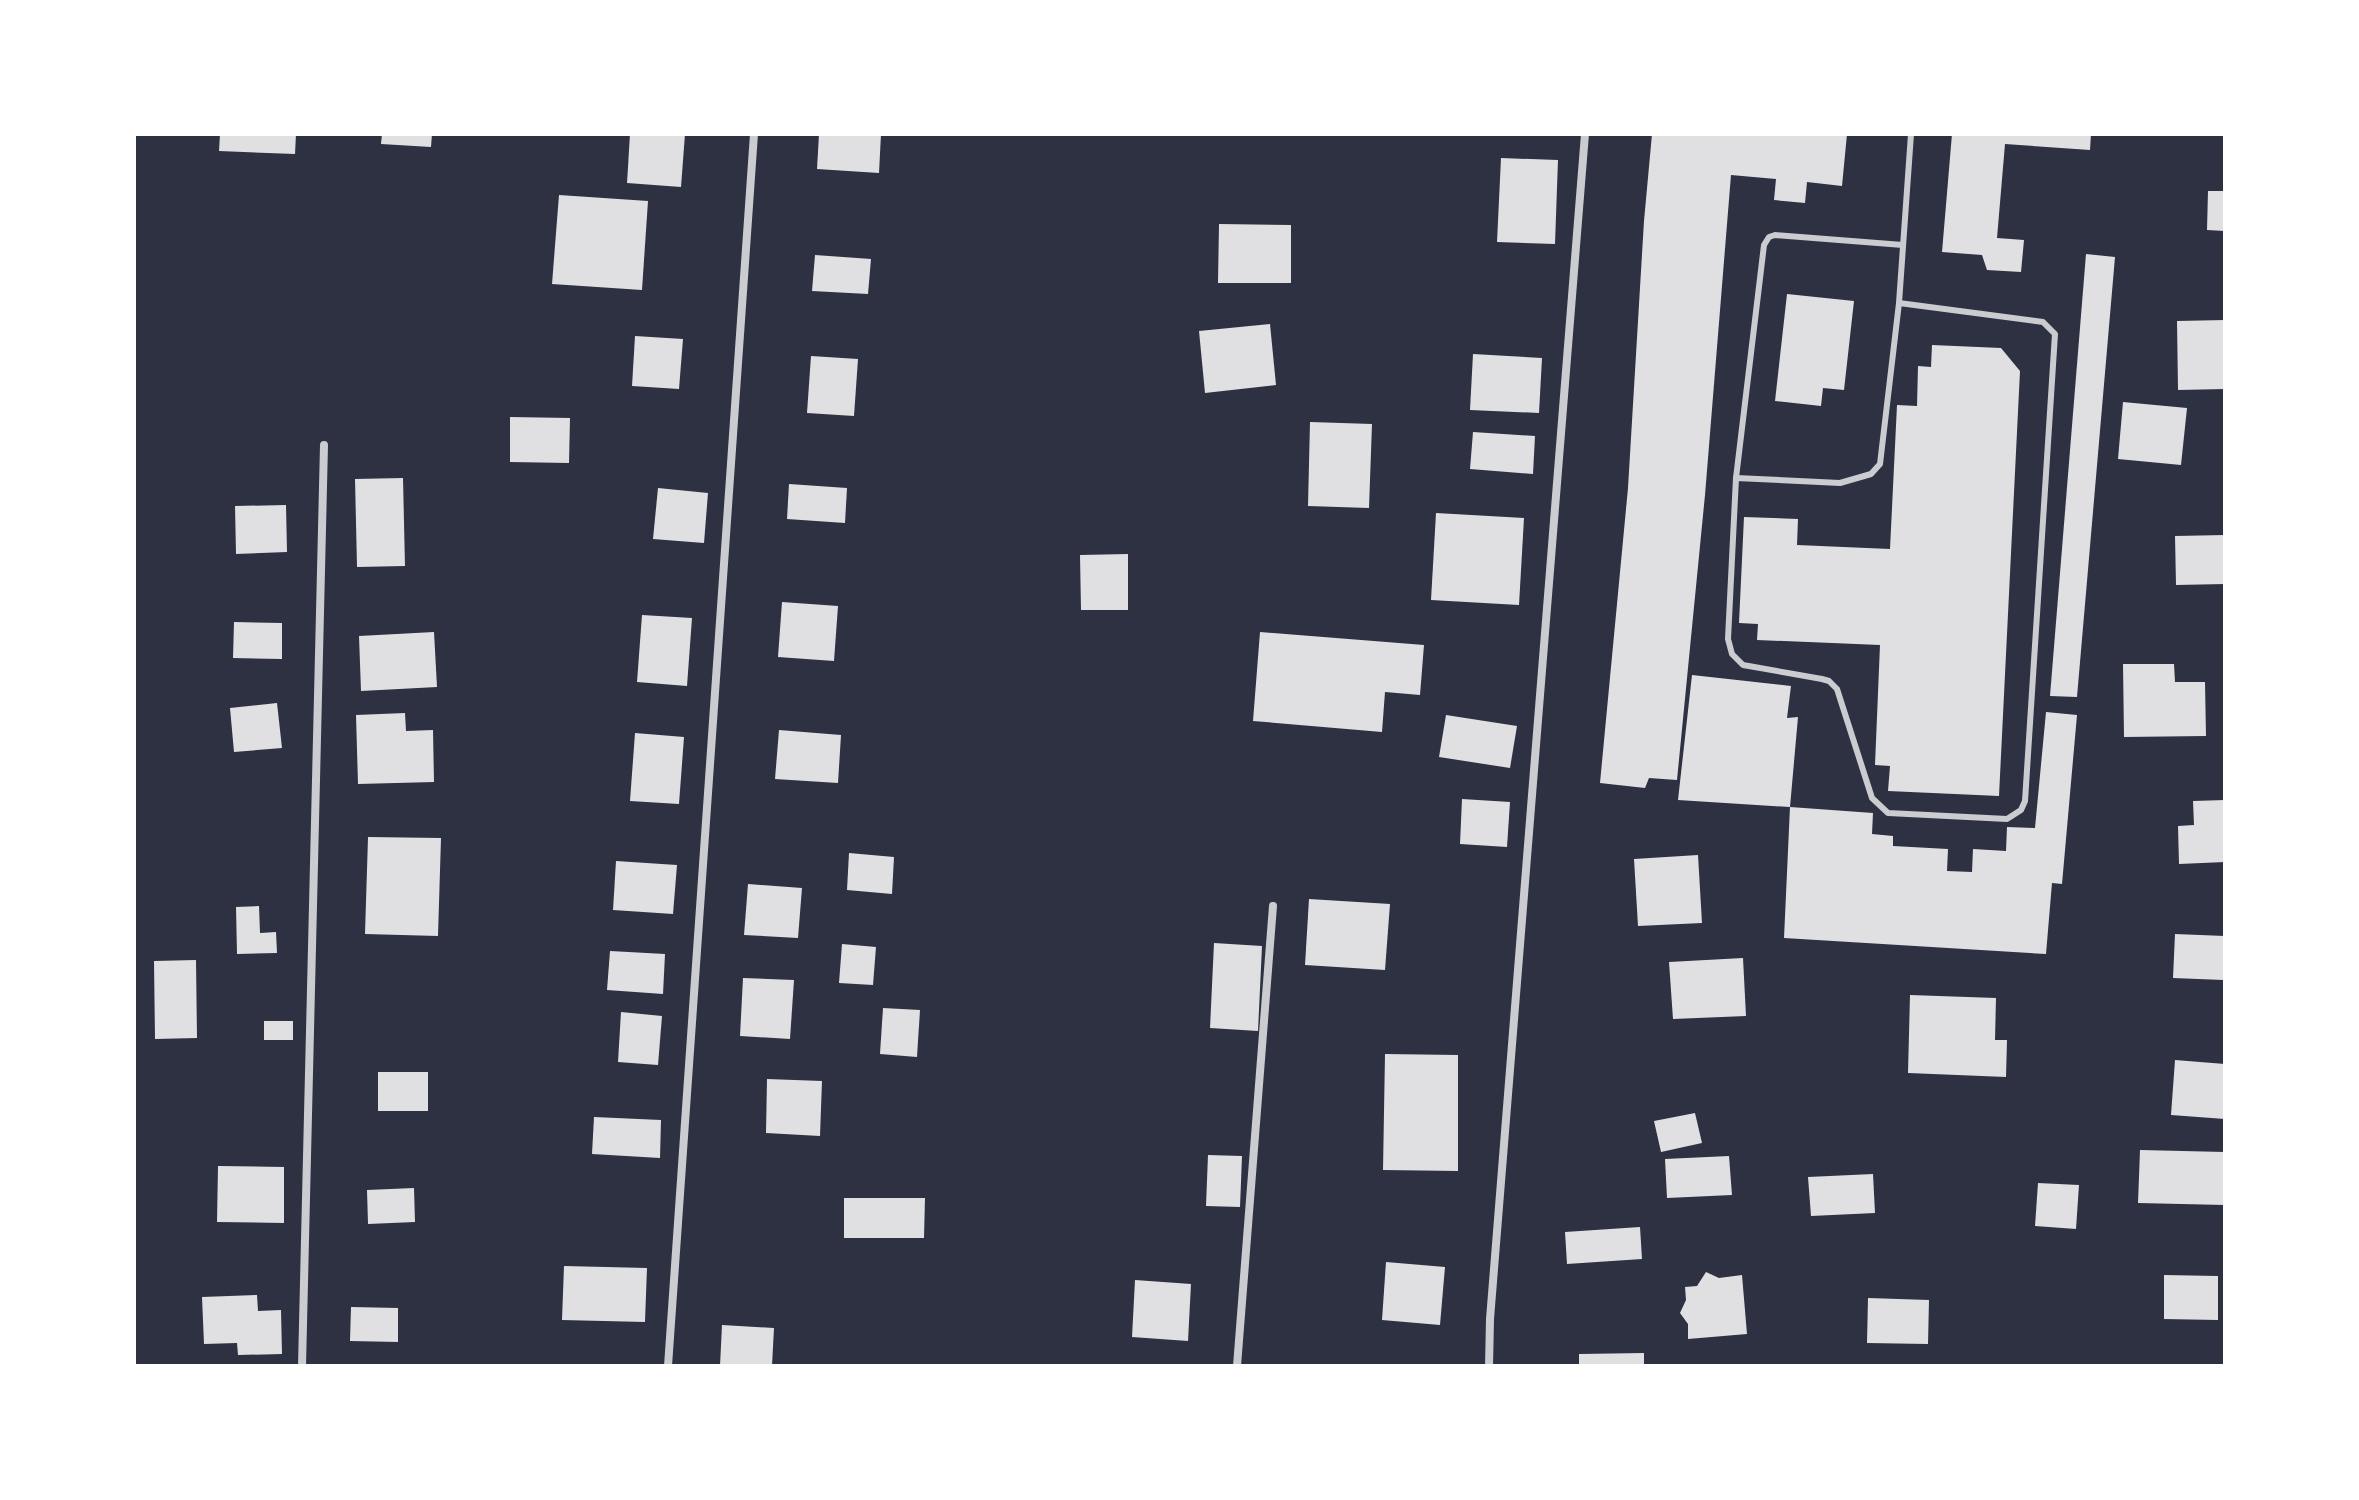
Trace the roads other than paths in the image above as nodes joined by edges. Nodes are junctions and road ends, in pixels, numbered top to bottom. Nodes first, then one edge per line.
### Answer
1 (754, 134) edge
2 (1585, 134) edge
3 (1911, 134) edge
4 (1903, 245) junction
5 (1899, 303) junction
6 (324, 445) dead end
7 (1736, 478) junction
8 (1273, 906) dead end
9 (302, 1366) edge
10 (668, 1366) edge
11 (1237, 1366) edge
12 (1489, 1366) edge

1 - 10 street
2 - 12 street
3 - 4 lane
4 - 5 lane
4 - 7 lane
5 - 7 lane
5 - 7 lane
6 - 9 street
8 - 11 street

